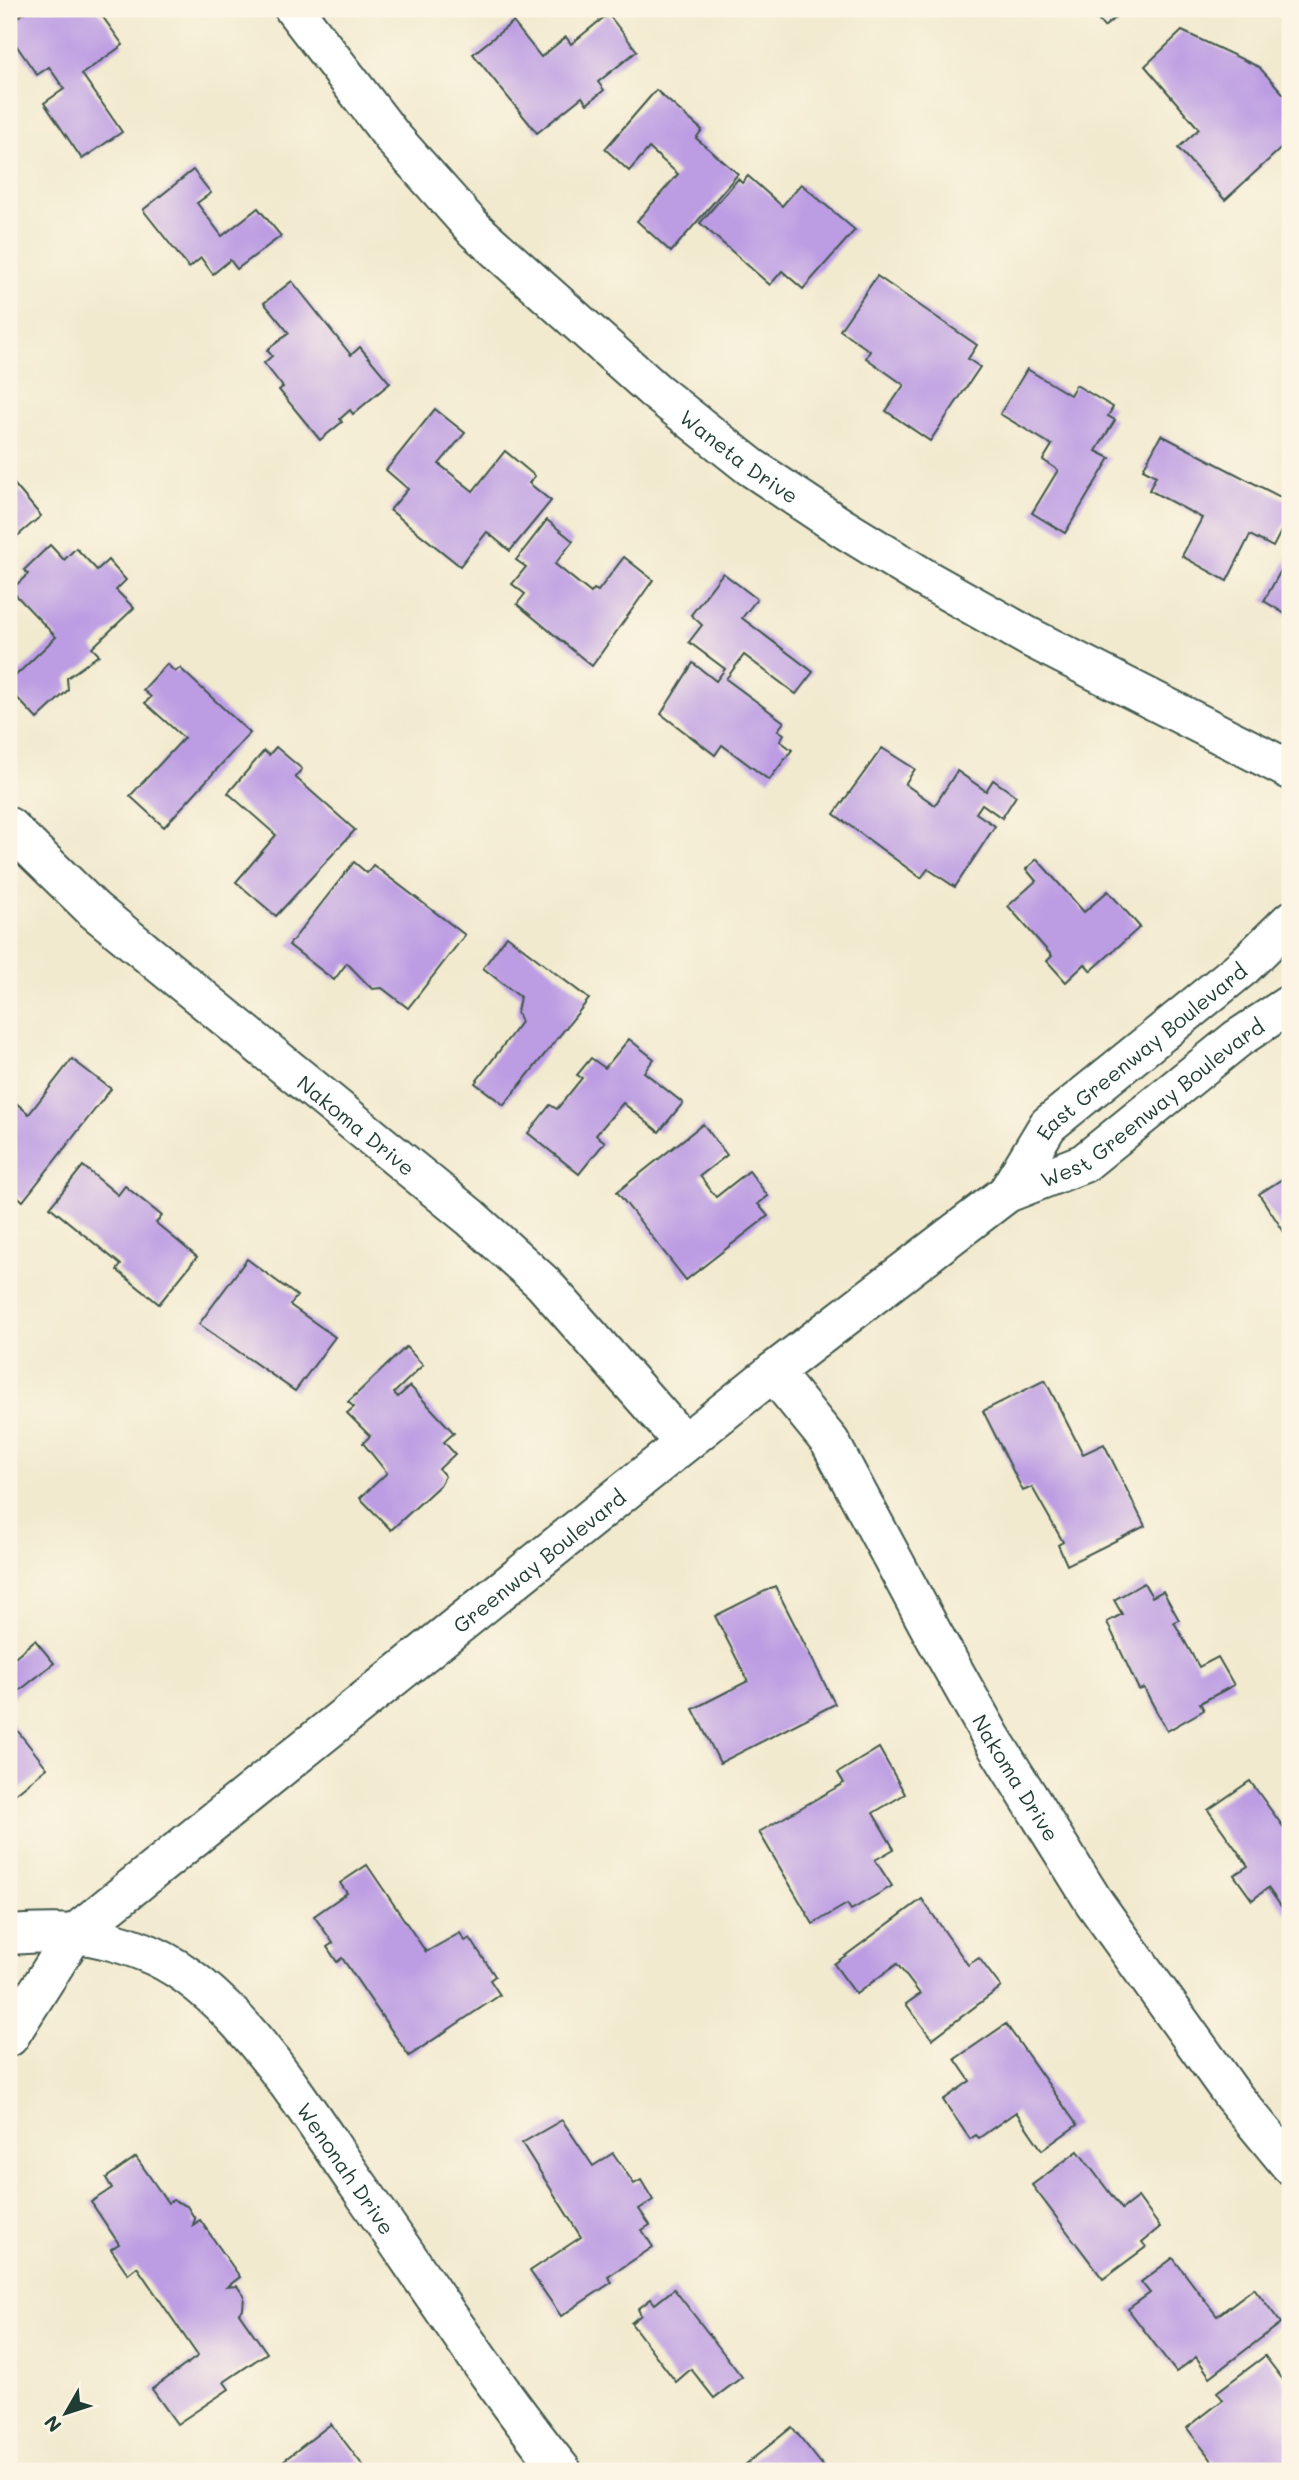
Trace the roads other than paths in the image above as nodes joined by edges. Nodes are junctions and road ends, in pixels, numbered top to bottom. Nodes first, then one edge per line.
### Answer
1 (294, 9) edge
2 (1290, 770) edge
3 (9, 827) edge
4 (1290, 921) edge
5 (1290, 1004) edge
6 (1007, 1193) junction
7 (773, 1372) junction
8 (684, 1443) junction
9 (74, 1934) junction
10 (9, 1935) edge
11 (9, 2037) edge
12 (1290, 2165) edge
13 (562, 2471) edge

1 - 2 street, Waneta Drive
3 - 8 street, Nakoma Drive
4 - 6 street, East Greenway Boulevard
5 - 6 street, West Greenway Boulevard
6 - 7 street, Greenway Boulevard
7 - 8 street, Greenway Boulevard
7 - 12 street, Nakoma Drive
8 - 9 street, Greenway Boulevard
9 - 10 street
9 - 11 street
9 - 13 street, Wenonah Drive

